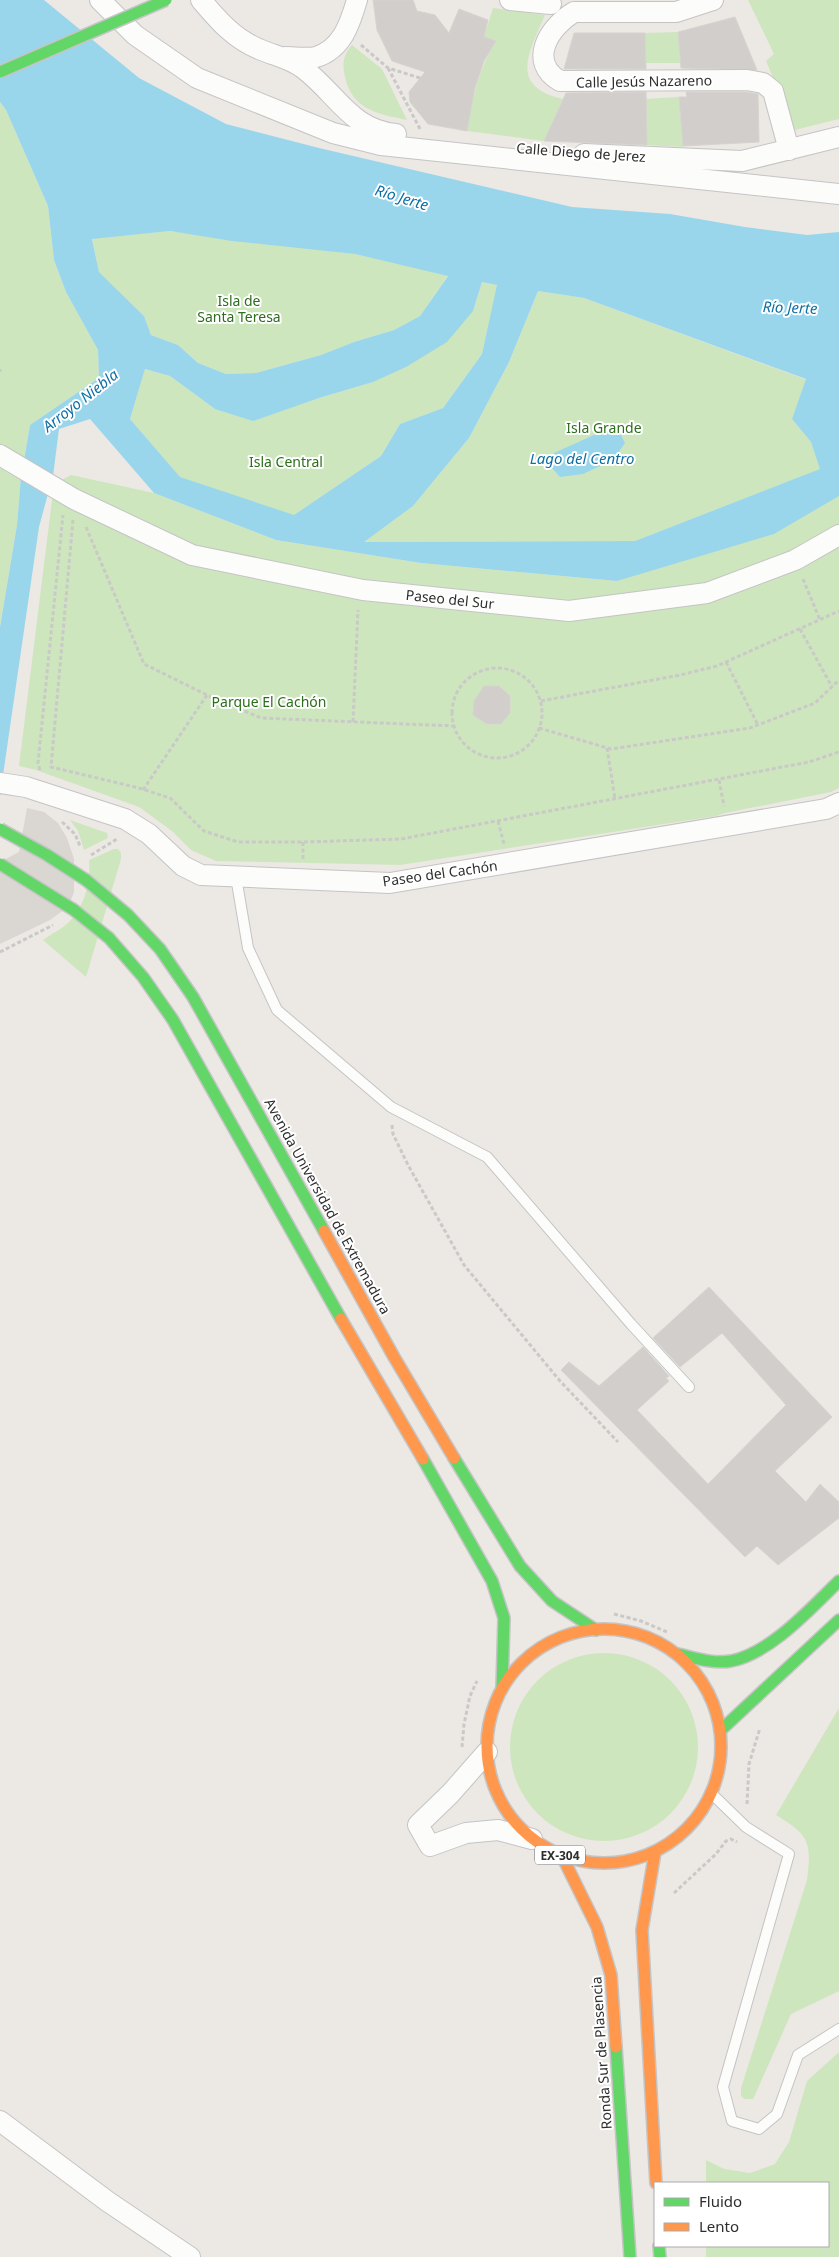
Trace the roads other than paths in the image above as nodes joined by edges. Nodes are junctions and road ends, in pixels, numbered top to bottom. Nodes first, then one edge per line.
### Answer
1 (100, 0) edge
2 (166, 0) edge
3 (201, 0) edge
4 (357, 0) edge
5 (510, 0) edge
6 (713, 0) edge
7 (551, 4) dead end
8 (284, 57) junction
9 (315, 57) junction
10 (0, 72) edge
11 (333, 97) junction
12 (839, 138) edge
13 (789, 150) junction
14 (839, 194) edge
15 (4, 458) edge
16 (839, 535) edge
17 (0, 784) edge
18 (839, 803) edge
19 (0, 829) edge
20 (0, 864) edge
21 (236, 877) junction
22 (689, 1387) dead end
23 (839, 1581) edge
24 (839, 1620) edge
25 (596, 1630) junction
26 (678, 1654) junction
27 (502, 1688) junction
28 (721, 1730) junction
29 (487, 1752) junction
30 (712, 1794) junction
31 (532, 1839) junction
32 (655, 1852) junction
33 (562, 1856) junction
34 (839, 2029) edge
35 (0, 2121) edge
36 (656, 2182) edge
37 (190, 2257) edge
38 (630, 2257) edge

1 - 14 street
2 - 10 main road, bridge
3 - 8 street
4 - 9 street
5 - 7 street
6 - 13 street, Calle Jesús Nazareno
8 - 9 street
8 - 11 street, Calle Diego de Jerez
9 - 11 street
11 - 13 street, Calle Diego de Jerez
12 - 13 street, Calle Diego de Jerez
15 - 16 street, Paseo del Sur
17 - 21 street, Paseo del Cachón
18 - 21 street, Paseo del Cachón
19 - 25 main road, Avenida Universidad de Extremadura, bridge
20 - 27 main road, bridge
21 - 22 lane
23 - 26 main road, EX-304
24 - 28 main road
25 - 26 main road, EX-304
25 - 27 main road, EX-304
26 - 28 main road, EX-304
27 - 29 main road, EX-304
28 - 30 main road, EX-304
29 - 31 main road, EX-304
29 - 31 street
30 - 32 main road, EX-304
30 - 34 lane
31 - 33 main road, EX-304
32 - 33 main road, EX-304
32 - 36 main road
33 - 38 main road, Ronda Sur de Plasencia / EX-304
35 - 37 street

